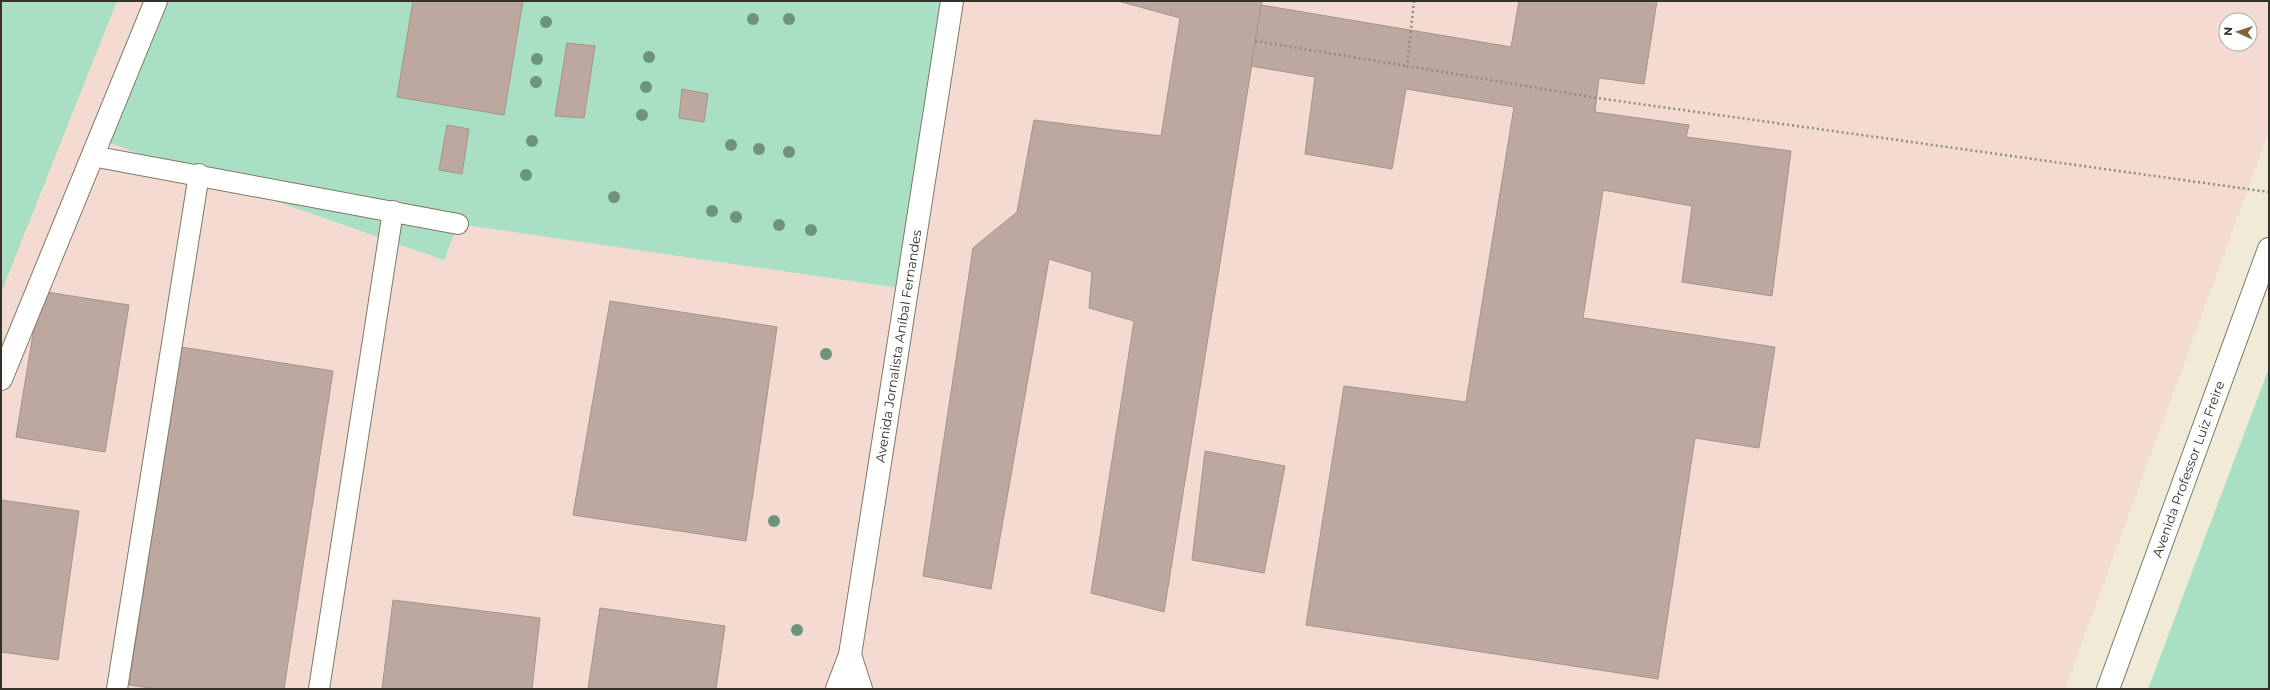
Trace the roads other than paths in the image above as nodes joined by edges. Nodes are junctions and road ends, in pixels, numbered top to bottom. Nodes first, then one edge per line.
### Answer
1 (156, 1) edge
2 (952, 1) edge
3 (92, 156) junction
4 (199, 174) junction
5 (393, 211) junction
6 (458, 224) dead end
7 (2269, 249) edge
8 (1, 379) edge
9 (850, 655) junction
10 (117, 689) edge
11 (319, 689) edge
12 (837, 689) edge
13 (861, 689) edge
14 (2108, 689) edge

1 - 3 street
2 - 9 street, Avenida Jornalista Aníbal Fernandes
3 - 4 lane
3 - 8 street
4 - 5 lane
4 - 10 lane
5 - 6 lane
5 - 11 lane
7 - 14 street, Avenida Professor Luiz Freire
9 - 12 street, Avenida Jornalista Aníbal Fernandes
9 - 13 street

